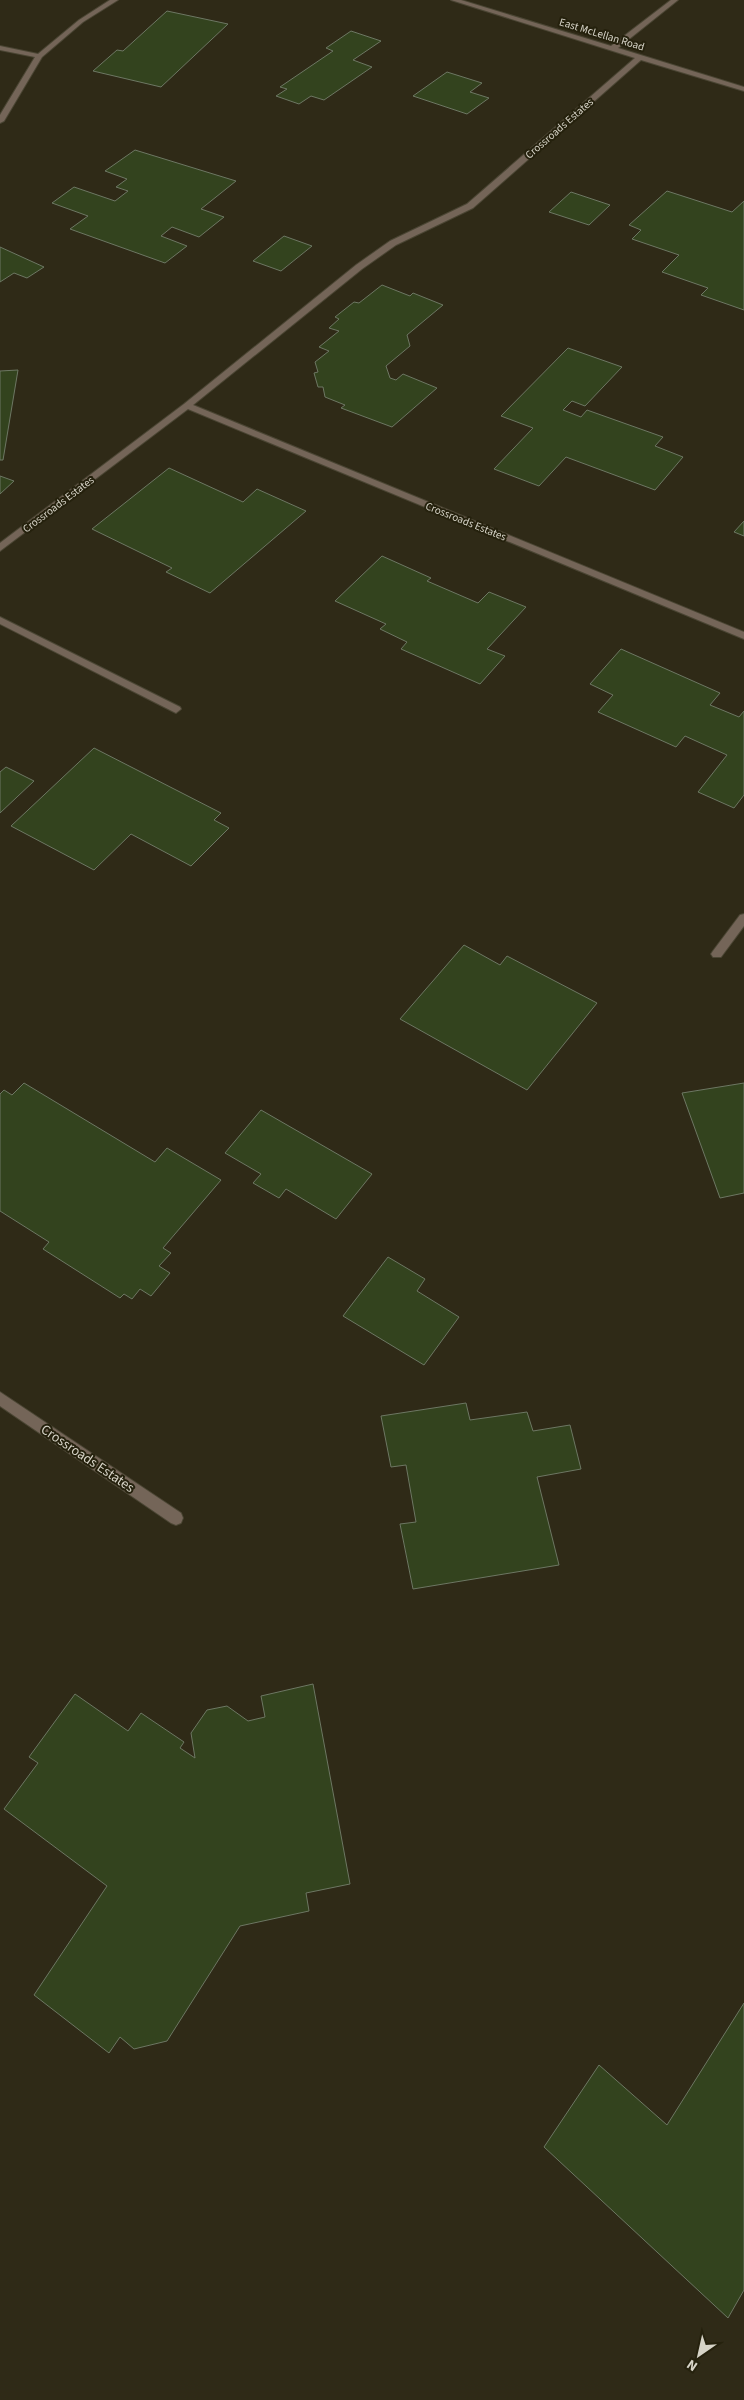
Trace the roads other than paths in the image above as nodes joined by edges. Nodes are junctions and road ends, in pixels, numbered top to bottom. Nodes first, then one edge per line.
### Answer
1 (115, 0) edge
2 (454, 0) edge
3 (675, 0) edge
4 (0, 48) edge
5 (612, 49) junction
6 (39, 56) junction
7 (640, 57) junction
8 (744, 89) edge
9 (0, 121) edge
10 (187, 406) junction
11 (0, 548) edge
12 (0, 620) edge
13 (744, 636) edge
14 (176, 709) dead end
15 (744, 918) edge
16 (717, 954) dead end
17 (0, 1398) edge
18 (176, 1518) dead end

1 - 6 street
2 - 5 street, East McLellan Road
3 - 5 street
4 - 6 street
5 - 7 street, East McLellan Road
6 - 9 street
7 - 8 street, East McLellan Road
7 - 10 street, Crossroads Estates
10 - 11 street, Crossroads Estates
10 - 13 street, Crossroads Estates
12 - 14 street
15 - 16 street
17 - 18 street, Crossroads Estates

